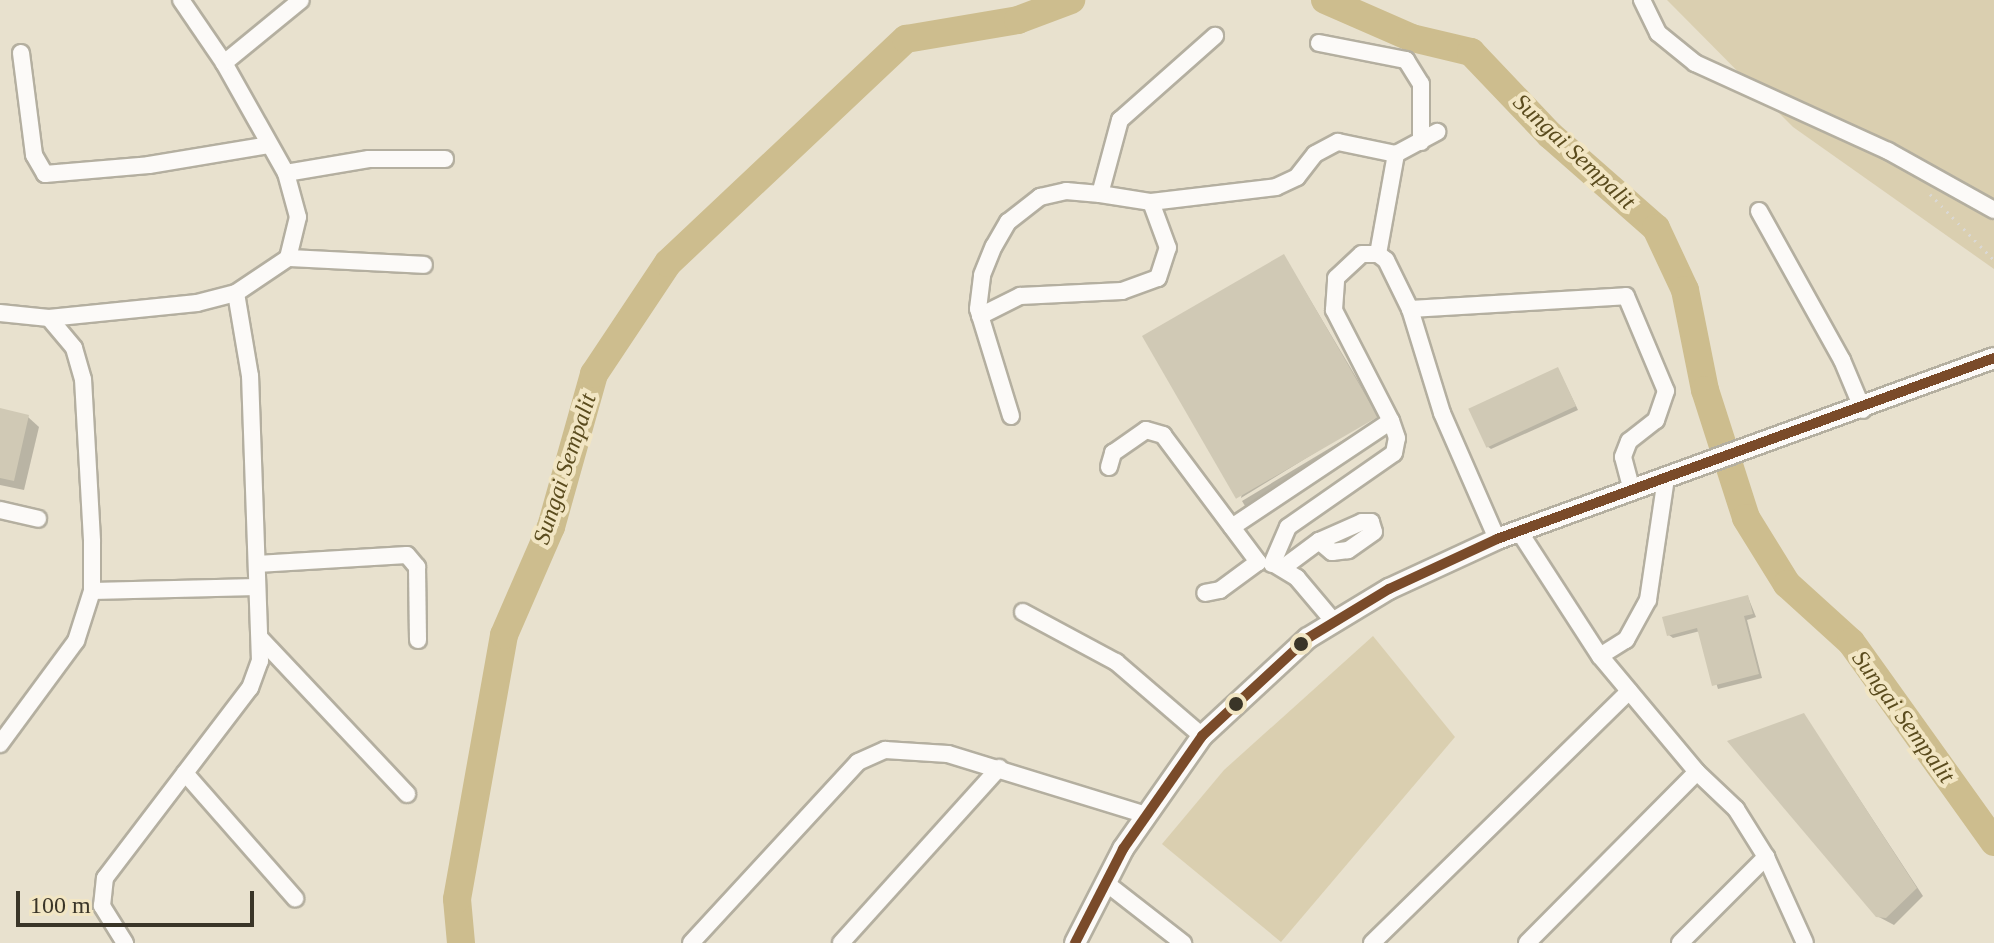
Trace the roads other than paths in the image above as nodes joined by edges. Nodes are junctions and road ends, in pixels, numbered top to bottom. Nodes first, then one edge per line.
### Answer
1 (181, 0) edge
2 (301, 0) edge
3 (1642, 0) edge
4 (1215, 36) dead end
5 (1319, 43) dead end
6 (21, 53) dead end
7 (224, 63) junction
8 (1437, 132) dead end
9 (1421, 142) junction
10 (268, 145) junction
11 (1396, 154) junction
12 (445, 159) dead end
13 (286, 173) junction
14 (1100, 194) junction
15 (1151, 202) junction
16 (1994, 210) edge
17 (1759, 211) dead end
18 (1378, 254) junction
19 (288, 258) junction
20 (424, 265) dead end
21 (236, 293) junction
22 (1410, 309) junction
23 (0, 313) edge
24 (980, 316) junction
25 (49, 318) junction
26 (1994, 358) edge
27 (1863, 410) junction
28 (1011, 416) dead end
29 (1391, 421) junction
30 (1109, 467) dead end
31 (1666, 478) junction
32 (1632, 491) junction
33 (0, 510) edge
34 (38, 519) dead end
35 (1232, 527) junction
36 (1519, 531) junction
37 (1497, 539) junction
38 (1319, 541) dead end
39 (257, 564) junction
40 (1271, 564) junction
41 (257, 587) junction
42 (92, 591) junction
43 (1205, 593) dead end
44 (1023, 612) dead end
45 (1335, 623) junction
46 (261, 639) junction
47 (418, 640) dead end
48 (1600, 656) junction
49 (1629, 691) junction
50 (1202, 736) junction
51 (0, 744) edge
52 (999, 768) junction
53 (1697, 772) junction
54 (185, 773) junction
55 (407, 794) dead end
56 (1146, 815) junction
57 (1766, 857) junction
58 (1106, 883) junction
59 (295, 898) dead end
60 (125, 943) edge
61 (691, 943) edge
62 (841, 943) edge
63 (1075, 943) edge
64 (1183, 943) edge
65 (1372, 943) edge
66 (1527, 943) edge
67 (1680, 943) edge
68 (1805, 943) edge

1 - 7 street
2 - 7 street
3 - 16 street
4 - 14 street
5 - 9 street
6 - 10 street
7 - 10 street
8 - 9 street
9 - 11 street
10 - 13 street
11 - 15 street
11 - 18 street
12 - 13 street
13 - 19 street
14 - 15 street
14 - 24 street
15 - 24 street
17 - 27 street
18 - 22 street
18 - 29 street
19 - 20 street
19 - 21 street
21 - 25 street
21 - 39 street
22 - 32 street
22 - 37 street
23 - 25 street
24 - 28 street
25 - 42 street
26 - 27 main road
27 - 31 main road
29 - 35 street
29 - 40 street
30 - 35 street
31 - 32 main road
31 - 48 street
32 - 36 main road
33 - 34 street
35 - 40 street
36 - 37 main road
36 - 48 street
37 - 45 main road
38 - 40 street
39 - 41 street
39 - 47 street
40 - 43 street
40 - 45 street
41 - 42 street
41 - 46 street
42 - 51 street
44 - 50 street
45 - 50 main road
46 - 54 street
46 - 55 street
48 - 49 street
49 - 53 street
49 - 65 street
50 - 56 main road
52 - 56 street
52 - 61 street
52 - 62 street
53 - 57 street
53 - 66 street
54 - 59 street
54 - 60 street
56 - 58 main road
57 - 67 street
57 - 68 street
58 - 63 main road
58 - 64 street

